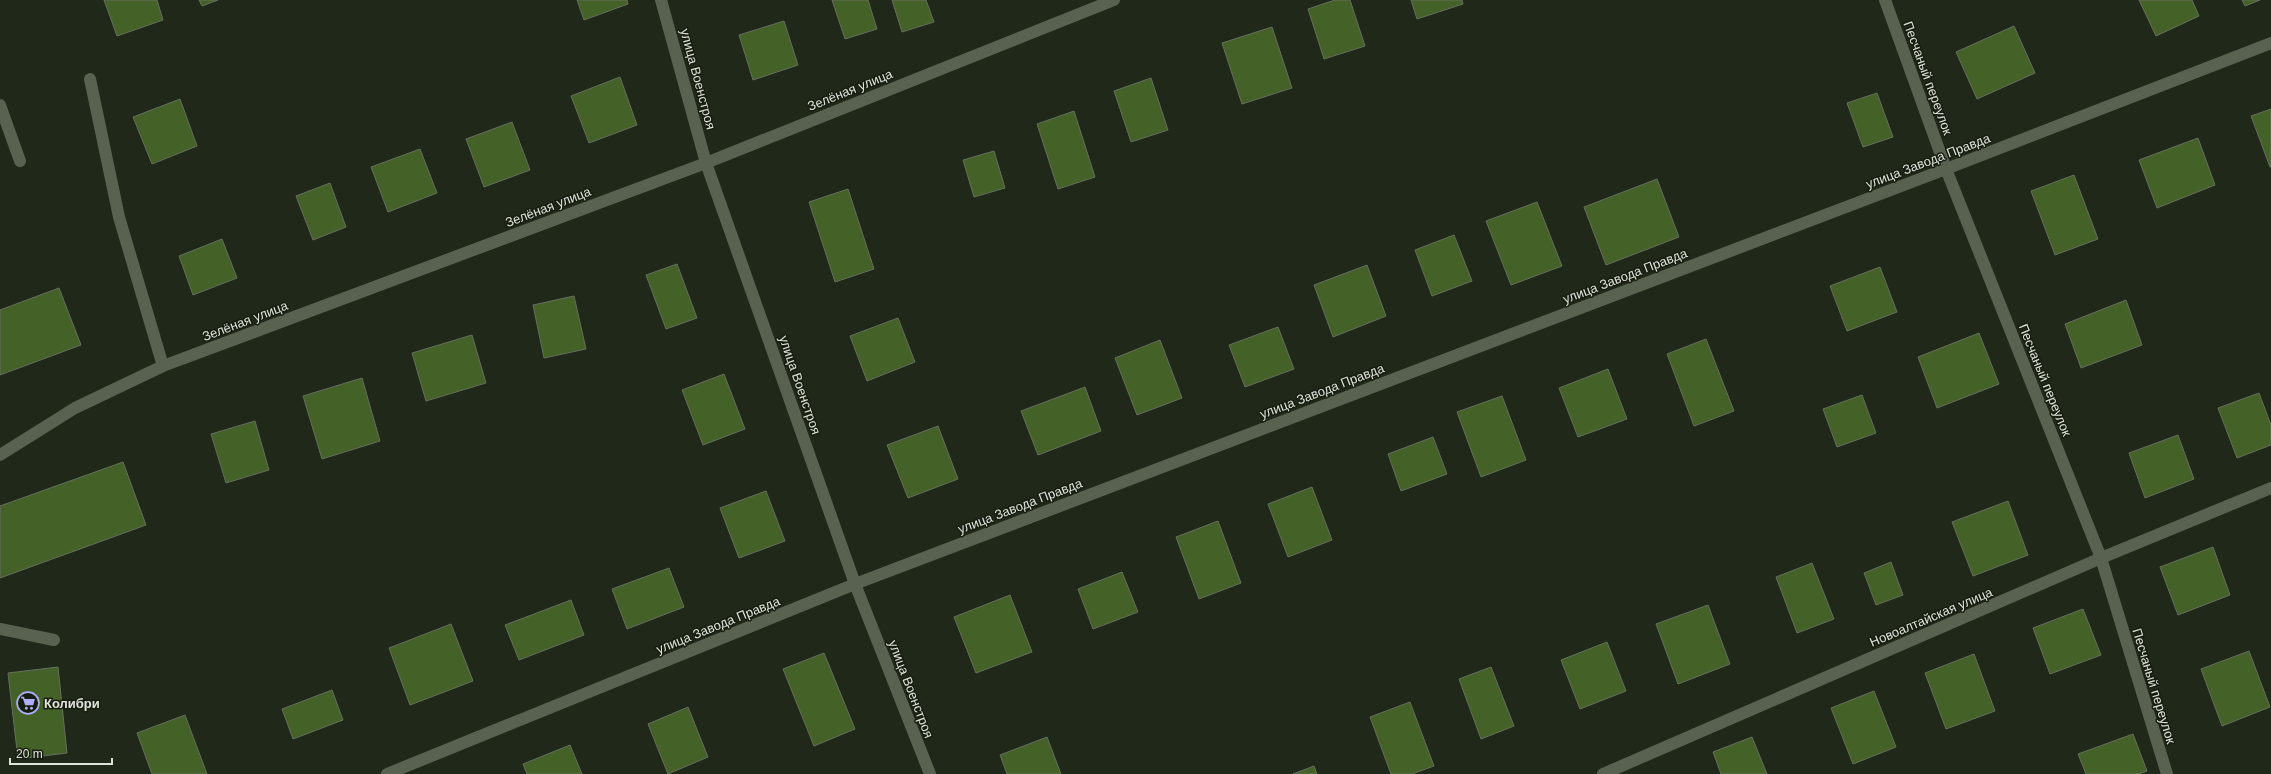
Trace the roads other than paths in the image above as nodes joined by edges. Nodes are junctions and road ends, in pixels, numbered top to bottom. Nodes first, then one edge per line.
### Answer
1 (661, 0) edge
2 (1114, 0) edge
3 (1885, 0) edge
4 (2271, 43) edge
5 (90, 79) dead end
6 (0, 106) edge
7 (20, 161) dead end
8 (706, 163) junction
9 (1946, 169) junction
10 (163, 366) junction
11 (0, 455) edge
12 (2271, 488) edge
13 (2101, 558) junction
14 (855, 584) junction
15 (0, 629) edge
16 (54, 640) dead end
17 (387, 774) edge
18 (930, 774) edge
19 (1603, 774) edge
20 (2167, 774) edge

1 - 8 street, улица Военстроя
2 - 8 street, Зелёная улица
3 - 9 street, Песчаный переулок
4 - 9 street, улица Завода Правда
5 - 10 street
6 - 7 street
8 - 10 street, Зелёная улица
8 - 14 street, улица Военстроя
9 - 13 street, Песчаный переулок
9 - 14 street, улица Завода Правда
10 - 11 street, Зелёная улица
12 - 13 street, Новоалтайская улица
13 - 19 street, Новоалтайская улица
13 - 20 street, Песчаный переулок
14 - 17 street, улица Завода Правда
14 - 18 street, улица Военстроя
15 - 16 street

